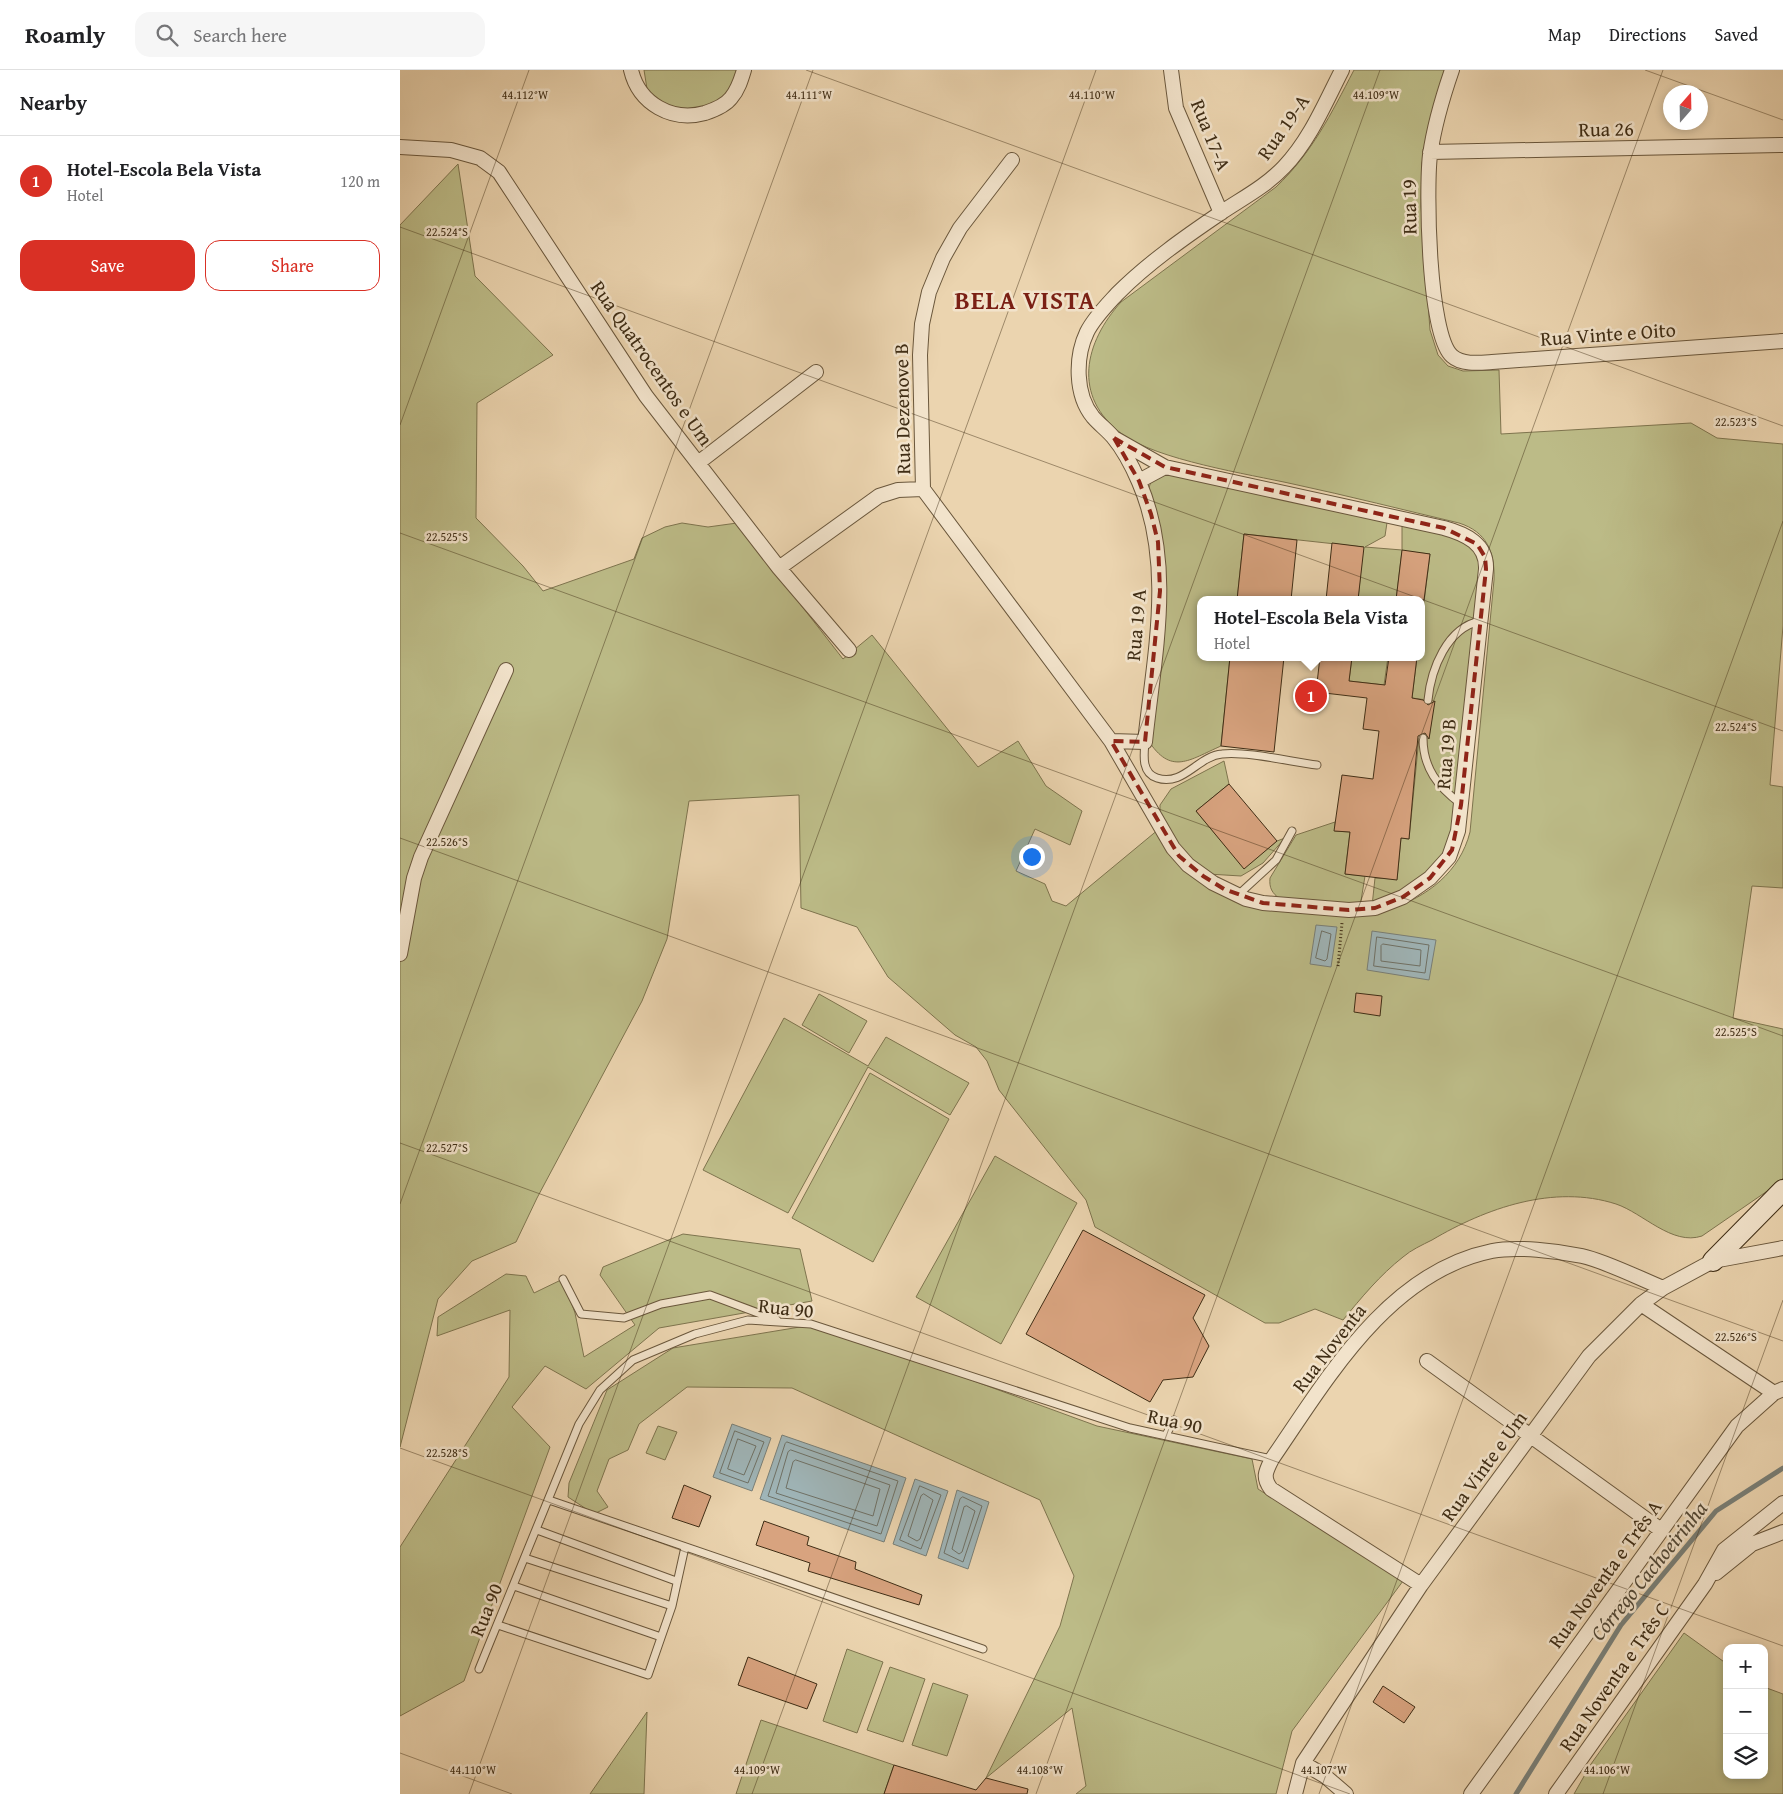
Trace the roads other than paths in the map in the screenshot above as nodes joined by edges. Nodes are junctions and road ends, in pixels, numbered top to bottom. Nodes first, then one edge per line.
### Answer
1 (630, 70) edge
2 (744, 70) edge
3 (1172, 70) edge
4 (1342, 70) edge
5 (1452, 70) edge
6 (1783, 145) edge
7 (400, 147) edge
8 (1430, 152) junction
9 (1012, 160) dead end
10 (1221, 213) junction
11 (1783, 342) edge
12 (1444, 344) joint
13 (816, 372) dead end
14 (1114, 438) junction
15 (698, 464) junction
16 (1165, 467) junction
17 (1139, 481) junction
18 (923, 489) junction
19 (779, 568) junction
20 (1480, 621) junction
21 (849, 650) dead end
22 (506, 670) dead end
23 (1428, 700) dead end
24 (1423, 738) dead end
25 (1111, 741) junction
26 (1144, 742) junction
27 (1317, 765) dead end
28 (1461, 805) junction
29 (1292, 831) dead end
30 (1238, 896) junction
31 (400, 954) edge
32 (1783, 1190) edge
33 (1783, 1248) edge
34 (1713, 1261) junction
35 (563, 1278) dead end
36 (1663, 1288) junction
37 (1641, 1304) junction
38 (784, 1322) junction
39 (1427, 1361) dead end
40 (1778, 1391) edge
41 (1174, 1420) dead end
42 (1166, 1435) junction
43 (1531, 1435) junction
44 (1272, 1459) junction
45 (549, 1500) junction
46 (1783, 1503) edge
47 (537, 1530) junction
48 (1661, 1530) junction
49 (1783, 1532) edge
50 (685, 1547) junction
51 (525, 1558) junction
52 (676, 1581) junction
53 (1705, 1584) junction
54 (1421, 1585) junction
55 (514, 1586) junction
56 (672, 1606) junction
57 (498, 1625) junction
58 (661, 1637) junction
59 (983, 1648) dead end
60 (479, 1669) dead end
61 (1303, 1763) junction
62 (1295, 1794) edge
63 (1346, 1794) edge
64 (1471, 1794) edge
65 (1556, 1794) edge

1 - 2 street
3 - 10 street, Rua 17-A
4 - 10 street, Rua 19-A
5 - 8 street, Rua 19
6 - 8 street, Rua 26
7 - 15 street, Rua Quatrocentos e Um
8 - 12 street, Rua 19
9 - 18 street, Rua Dezenove B
10 - 14 street, Rua 19-A
11 - 12 street, Rua Vinte e Oito
13 - 15 street
14 - 16 street, Rua 19 B
14 - 17 street, Rua 19 A
15 - 19 street, Rua Quatrocentos e Um
16 - 17 street
16 - 20 street, Rua 19 B
17 - 26 street, Rua 19 A
18 - 19 street
18 - 25 street, Rua Dezenove B
19 - 21 street, Rua Quatrocentos e Um
20 - 23 lane
20 - 28 street, Rua 19 B
22 - 31 street
24 - 28 lane
25 - 26 street
25 - 30 street, Rua 19 B
26 - 27 lane
28 - 30 street, Rua 19 B
29 - 30 lane
32 - 34 street
33 - 34 street, Rua Vinte e Um
34 - 36 street, Rua Vinte e Um
35 - 38 lane
36 - 37 street, Rua Vinte e Um
36 - 44 street, Rua Noventa
37 - 40 street
37 - 43 street, Rua Vinte e Um
38 - 42 lane, Rua 90
38 - 45 lane, Rua 90
39 - 43 street
40 - 48 street, Rua Noventa e Três A
41 - 42 lane
42 - 44 lane, Rua 90
43 - 48 street
43 - 54 street, Rua Vinte e Um
44 - 54 street, Rua Noventa
45 - 47 lane, Rua 90
45 - 50 lane
46 - 53 street, Rua Noventa e Três C
47 - 51 lane, Rua 90
47 - 52 lane
48 - 64 street, Rua Noventa e Três A
49 - 53 street, Rua Noventa e Três C
50 - 52 lane
50 - 59 lane
51 - 55 lane, Rua 90
51 - 56 lane
52 - 56 lane
53 - 65 street, Rua Noventa e Três C
54 - 61 street, Rua Vinte e Um
55 - 57 lane, Rua 90
55 - 58 lane
56 - 58 lane
57 - 58 lane
57 - 60 lane, Rua 90
61 - 62 street, Rua Vinte e Um
61 - 63 street

